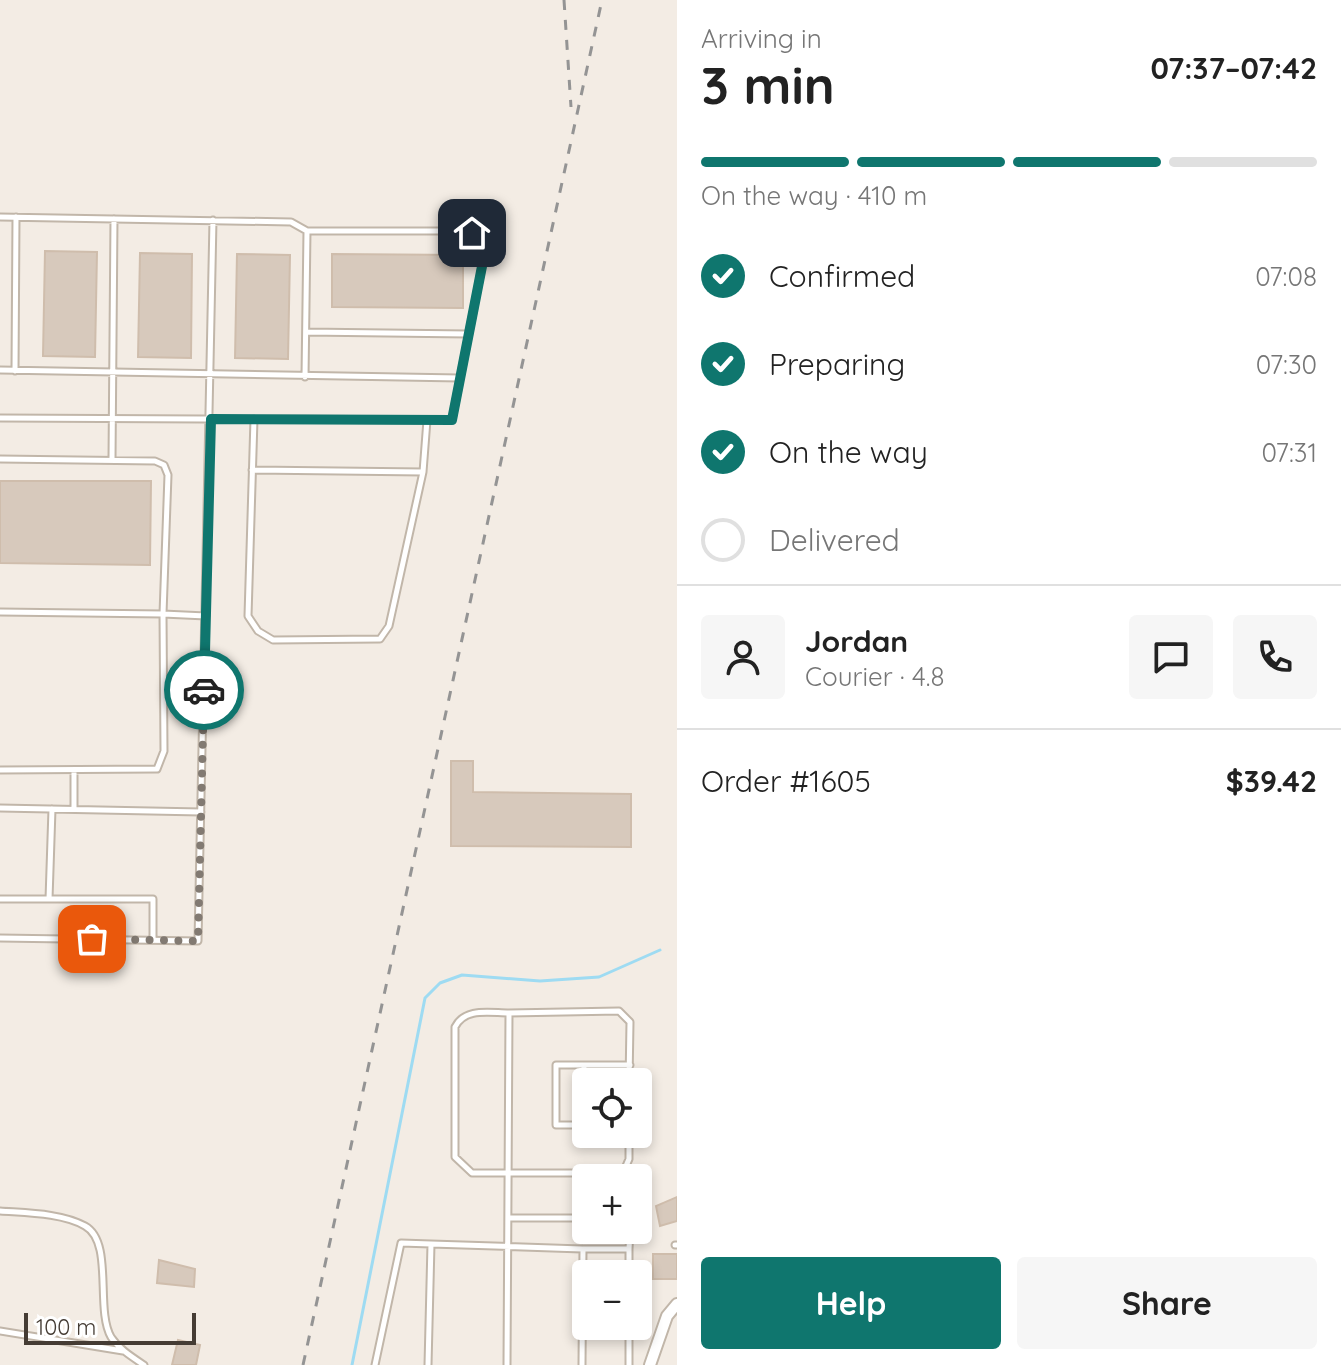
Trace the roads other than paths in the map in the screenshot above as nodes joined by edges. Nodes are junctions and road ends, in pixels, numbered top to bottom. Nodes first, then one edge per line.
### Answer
1 (0, 217) edge
2 (16, 217) junction
3 (114, 219) junction
4 (213, 220) junction
5 (307, 231) junction
6 (306, 332) junction
7 (468, 334) junction
8 (0, 370) edge
9 (15, 371) junction
10 (112, 372) junction
11 (211, 376) junction
12 (305, 377) junction
13 (460, 378) junction
14 (0, 418) edge
15 (112, 419) junction
16 (211, 419) junction
17 (254, 419) junction
18 (427, 420) junction
19 (0, 459) edge
20 (112, 460) junction
21 (252, 470) junction
22 (423, 472) junction
23 (0, 612) edge
24 (163, 614) junction
25 (206, 616) junction
26 (0, 770) edge
27 (74, 771) junction
28 (0, 808) edge
29 (52, 809) junction
30 (74, 809) junction
31 (201, 812) junction
32 (0, 899) edge
33 (49, 899) junction
34 (0, 938) edge
35 (153, 940) junction
36 (509, 1013) junction
37 (584, 1065) junction
38 (630, 1065) junction
39 (584, 1068) edge
40 (630, 1068) edge
41 (572, 1125) edge
42 (508, 1174) junction
43 (572, 1175) edge
44 (0, 1211) edge
45 (508, 1218) junction
46 (572, 1218) edge
47 (431, 1244) junction
48 (629, 1244) edge
49 (508, 1249) junction
50 (583, 1249) junction
51 (629, 1249) junction
52 (629, 1260) edge
53 (677, 1304) edge
54 (0, 1331) edge
55 (629, 1340) edge
56 (124, 1351) junction
57 (144, 1365) edge
58 (375, 1365) edge
59 (428, 1365) edge
60 (507, 1365) edge
61 (582, 1365) edge
62 (629, 1365) edge
63 (650, 1365) edge

1 - 2 lane
2 - 3 lane
2 - 9 lane
3 - 4 lane
3 - 10 lane
4 - 5 lane
4 - 11 lane
5 - 6 lane
5 - 7 lane
6 - 7 lane
6 - 12 lane
7 - 13 lane
8 - 9 lane
9 - 10 lane
10 - 11 lane
10 - 15 lane
11 - 12 lane
11 - 16 lane
12 - 13 lane
13 - 18 lane
14 - 15 lane
15 - 16 lane
15 - 20 lane
16 - 17 lane
16 - 25 lane
17 - 18 lane
17 - 21 lane
18 - 22 lane
19 - 20 lane
20 - 24 lane
21 - 22 lane
21 - 22 lane
23 - 24 lane
24 - 25 lane
24 - 27 lane
25 - 31 lane
26 - 27 lane
27 - 30 lane
28 - 29 lane
29 - 30 lane
29 - 33 lane
30 - 31 lane
31 - 35 lane
32 - 33 lane
33 - 35 lane
34 - 35 lane
36 - 38 lane
36 - 42 lane
36 - 42 lane
37 - 38 lane
37 - 39 lane
37 - 41 lane
38 - 40 lane
42 - 43 lane
42 - 45 lane
44 - 56 lane
45 - 46 lane
45 - 49 lane
47 - 49 lane
47 - 58 lane
47 - 59 lane
48 - 51 lane
49 - 50 lane
49 - 60 lane
50 - 51 lane
50 - 61 lane
51 - 52 lane
53 - 63 street
54 - 56 lane
55 - 62 lane
56 - 57 lane

